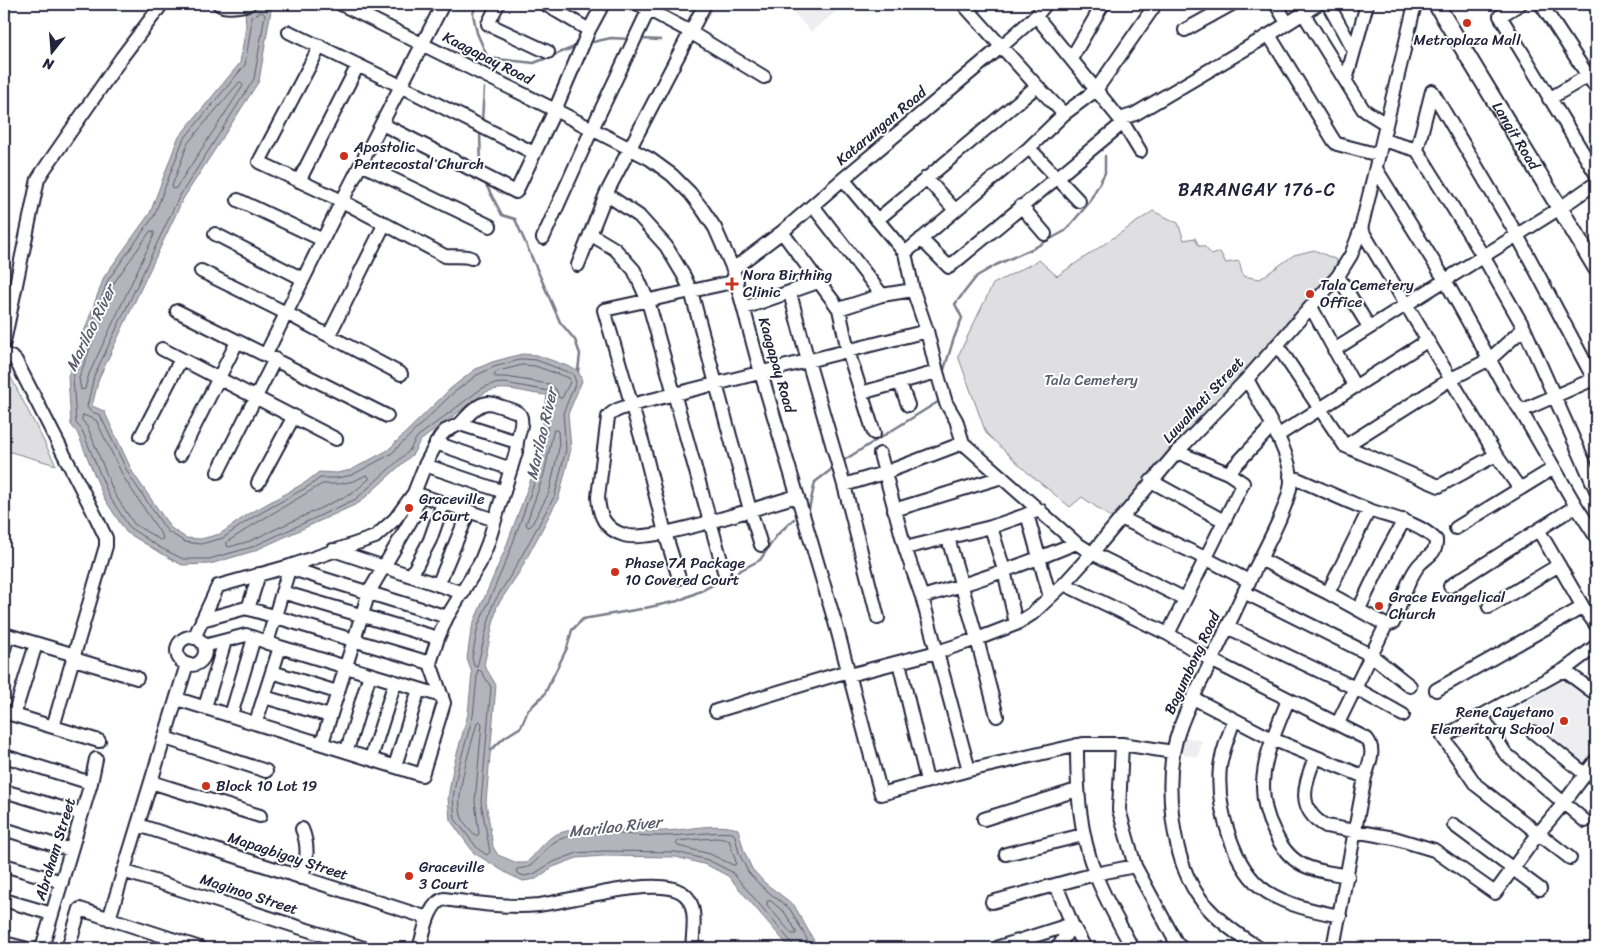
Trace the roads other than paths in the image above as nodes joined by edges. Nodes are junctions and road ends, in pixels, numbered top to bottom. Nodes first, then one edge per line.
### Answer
1 (162, 4) edge
2 (341, 4) edge
3 (443, 4) edge
4 (498, 4) edge
5 (545, 4) edge
6 (603, 4) edge
7 (705, 4) edge
8 (964, 4) edge
9 (1046, 4) edge
10 (1103, 4) edge
11 (1232, 4) edge
12 (1276, 4) edge
13 (1318, 4) edge
14 (1328, 4) edge
15 (1367, 4) edge
16 (1415, 4) edge
17 (1436, 4) edge
18 (1520, 4) edge
19 (1541, 4) edge
20 (644, 6) edge
21 (1152, 8) dead end
22 (1303, 12) junction
23 (1036, 16) junction
24 (1288, 23) junction
25 (589, 30) junction
26 (1185, 30) dead end
27 (288, 32) dead end
28 (690, 32) junction
29 (1269, 35) junction
30 (422, 43) junction
31 (320, 46) junction
32 (1002, 46) junction
33 (1354, 50) junction
34 (548, 52) dead end
35 (1070, 59) junction
36 (358, 65) junction
37 (1593, 74) edge
38 (764, 77) dead end
39 (1346, 80) junction
40 (401, 86) junction
41 (1036, 86) junction
42 (1596, 88) edge
43 (1096, 90) junction
44 (1549, 100) junction
45 (555, 110) junction
46 (1064, 114) junction
47 (1121, 121) junction
48 (382, 124) junction
49 (1386, 124) junction
50 (592, 129) junction
51 (1382, 140) junction
52 (629, 148) junction
53 (1029, 148) junction
54 (1417, 150) junction
55 (1140, 151) dead end
56 (534, 153) junction
57 (1379, 155) junction
58 (361, 164) junction
59 (1376, 169) junction
60 (1596, 174) edge
61 (1056, 177) junction
62 (926, 178) junction
63 (843, 179) junction
64 (299, 180) junction
65 (1596, 182) edge
66 (606, 194) junction
67 (238, 200) dead end
68 (342, 201) junction
69 (1080, 201) dead end
70 (812, 206) junction
71 (1021, 206) junction
72 (1560, 208) junction
73 (955, 210) junction
74 (877, 220) junction
75 (385, 223) junction
76 (490, 226) dead end
77 (1361, 229) junction
78 (782, 232) junction
79 (216, 234) dead end
80 (590, 234) junction
81 (1045, 234) dead end
82 (1517, 235) junction
83 (543, 238) dead end
84 (921, 239) junction
85 (323, 240) junction
86 (905, 253) junction
87 (1483, 256) junction
88 (471, 258) dead end
89 (578, 266) dead end
90 (1596, 268) edge
91 (201, 271) dead end
92 (735, 275) junction
93 (1338, 276) junction
94 (303, 279) junction
95 (1445, 280) junction
96 (818, 282) junction
97 (913, 290) junction
98 (691, 292) junction
99 (790, 293) junction
100 (882, 296) junction
101 (648, 301) junction
102 (1405, 304) junction
103 (1311, 307) junction
104 (744, 308) junction
105 (839, 309) junction
106 (177, 311) dead end
107 (286, 312) junction
108 (1369, 327) junction
109 (1524, 328) junction
110 (927, 331) junction
111 (329, 335) junction
112 (4, 342) edge
113 (237, 342) junction
114 (1428, 342) junction
115 (1277, 345) junction
116 (162, 349) dead end
117 (1334, 350) junction
118 (848, 351) junction
119 (4, 354) edge
120 (270, 357) junction
121 (180, 359) junction
122 (1490, 359) junction
123 (808, 361) junction
124 (936, 372) junction
125 (762, 373) junction
126 (401, 374) dead end
127 (218, 378) junction
128 (1247, 379) junction
129 (1451, 379) junction
130 (1596, 380) edge
131 (900, 382) junction
132 (715, 384) junction
133 (1355, 387) junction
134 (861, 393) junction
135 (674, 395) junction
136 (1556, 397) junction
137 (257, 398) junction
138 (631, 405) junction
139 (908, 405) dead end
140 (1320, 409) junction
141 (1521, 412) junction
142 (294, 416) junction
143 (387, 416) dead end
144 (460, 424) junction
145 (1274, 431) junction
146 (874, 433) dead end
147 (141, 436) dead end
148 (336, 440) dead end
149 (517, 442) junction
150 (964, 443) junction
151 (436, 444) junction
152 (1346, 446) junction
153 (1177, 452) junction
154 (180, 454) dead end
155 (880, 454) dead end
156 (1496, 455) junction
157 (425, 465) junction
158 (1554, 468) junction
159 (511, 469) junction
160 (218, 472) dead end
161 (884, 473) junction
162 (1228, 473) junction
163 (1002, 476) junction
164 (1290, 476) junction
165 (1151, 481) junction
166 (258, 483) dead end
167 (844, 485) junction
168 (1520, 489) junction
169 (1596, 490) edge
170 (504, 492) junction
171 (417, 494) junction
172 (797, 496) junction
173 (443, 503) junction
174 (1576, 506) junction
175 (750, 510) junction
176 (894, 510) junction
177 (1040, 510) junction
178 (1370, 510) junction
179 (469, 511) junction
180 (1027, 514) junction
181 (1121, 518) junction
182 (495, 520) junction
183 (1224, 520) junction
184 (1404, 520) junction
185 (709, 522) junction
186 (991, 527) junction
187 (1456, 528) dead end
188 (1539, 531) junction
189 (665, 533) junction
190 (1596, 537) edge
191 (948, 538) junction
192 (1076, 543) junction
193 (761, 545) dead end
194 (905, 548) junction
195 (333, 550) junction
196 (1092, 553) junction
197 (1039, 558) junction
198 (1205, 558) junction
199 (1260, 559) junction
200 (1559, 566) junction
201 (289, 567) junction
202 (382, 568) junction
203 (1004, 570) junction
204 (724, 571) dead end
205 (259, 574) junction
206 (411, 576) junction
207 (679, 578) dead end
208 (1064, 584) junction
209 (438, 585) junction
210 (961, 586) junction
211 (1450, 586) dead end
212 (1247, 587) junction
213 (282, 592) junction
214 (369, 592) junction
215 (463, 593) junction
216 (1328, 593) junction
217 (922, 597) junction
218 (1050, 597) junction
219 (1185, 600) junction
220 (1489, 607) dead end
221 (1583, 607) junction
222 (248, 608) junction
223 (1359, 610) junction
224 (360, 616) junction
225 (275, 617) junction
226 (447, 617) junction
227 (878, 618) dead end
228 (202, 620) junction
229 (1016, 624) junction
230 (1386, 625) junction
231 (1596, 625) edge
232 (1227, 627) junction
233 (6, 634) edge
234 (1168, 634) junction
235 (194, 638) junction
236 (254, 638) junction
237 (438, 638) junction
238 (977, 639) junction
239 (353, 640) junction
240 (225, 641) junction
241 (267, 643) junction
242 (36, 644) junction
243 (204, 646) junction
244 (1596, 646) edge
245 (280, 647) junction
246 (4, 649) edge
247 (937, 652) junction
248 (1371, 655) junction
249 (74, 657) junction
250 (1211, 660) junction
251 (899, 662) junction
252 (430, 663) junction
253 (187, 664) junction
254 (345, 667) junction
255 (1564, 670) junction
256 (272, 672) junction
257 (848, 673) junction
258 (370, 674) junction
259 (137, 678) dead end
260 (395, 682) junction
261 (1410, 686) dead end
262 (1355, 688) junction
263 (418, 689) junction
264 (1436, 690) dead end
265 (337, 692) junction
266 (1596, 694) edge
267 (442, 696) junction
268 (264, 697) junction
269 (177, 698) junction
270 (1193, 698) junction
271 (1288, 700) junction
272 (205, 707) junction
273 (716, 711) dead end
274 (9, 713) edge
275 (231, 715) junction
276 (1403, 715) dead end
277 (330, 716) junction
278 (997, 716) dead end
279 (1482, 716) junction
280 (1234, 720) junction
281 (256, 722) junction
282 (1338, 724) junction
283 (53, 727) junction
284 (1533, 732) dead end
285 (165, 738) junction
286 (1272, 739) junction
287 (100, 741) dead end
288 (322, 742) junction
289 (1122, 744) junction
290 (1077, 745) junction
291 (347, 750) junction
292 (1173, 752) junction
293 (4, 756) edge
294 (371, 758) junction
295 (1315, 758) junction
296 (96, 759) dead end
297 (1596, 760) edge
298 (395, 766) junction
299 (969, 770) junction
300 (266, 771) dead end
301 (1586, 774) junction
302 (1365, 777) junction
303 (151, 782) junction
304 (927, 782) junction
305 (92, 783) junction
306 (1077, 790) junction
307 (4, 791) edge
308 (1564, 804) junction
309 (82, 814) junction
310 (260, 816) dead end
311 (984, 819) dead end
312 (1585, 821) dead end
313 (138, 825) junction
314 (1454, 825) dead end
315 (4, 829) edge
316 (302, 829) dead end
317 (1356, 832) junction
318 (1083, 834) junction
319 (1538, 834) junction
320 (71, 850) junction
321 (1006, 854) dead end
322 (1570, 858) dead end
323 (4, 865) edge
324 (1136, 866) junction
325 (1513, 869) junction
326 (123, 871) junction
327 (1095, 874) junction
328 (1348, 876) junction
329 (302, 878) junction
330 (62, 882) junction
331 (1056, 885) junction
332 (1540, 889) dead end
333 (4, 900) edge
334 (992, 902) dead end
335 (52, 914) junction
336 (1340, 916) junction
337 (428, 918) junction
338 (109, 919) junction
339 (1072, 924) junction
340 (4, 942) edge
341 (999, 947) edge
342 (24, 948) edge
343 (42, 948) edge
344 (68, 948) edge
345 (200, 948) edge
346 (364, 948) edge
347 (419, 948) edge
348 (692, 948) edge
349 (1058, 948) edge
350 (1085, 948) edge
351 (1132, 948) edge
352 (1182, 948) edge
353 (1259, 948) edge
354 (1333, 948) edge

1 - 112 street
2 - 30 street, Kaagapay Road
3 - 30 street
4 - 34 street
5 - 25 street
6 - 25 street
7 - 28 street
8 - 32 street
9 - 23 street, Katarungan Road
10 - 35 street
11 - 26 street
12 - 24 street
13 - 22 street
14 - 33 street
15 - 33 street
16 - 49 street, Luwalhati Street
17 - 72 main road, Langit Road
18 - 44 street
19 - 37 street
20 - 28 street
20 - 50 street
21 - 43 street
22 - 24 street
22 - 39 street
23 - 32 street, Katarungan Road
23 - 35 street
24 - 29 street
25 - 45 street
27 - 31 street
28 - 38 street
28 - 52 street
29 - 47 street
29 - 57 street
30 - 40 street
30 - 45 street, Kaagapay Road
31 - 36 street
31 - 64 street
32 - 41 street
32 - 63 street, Katarungan Road
33 - 39 street
35 - 43 street
36 - 40 street
36 - 64 street
37 - 42 street
37 - 44 street
39 - 49 street
40 - 48 street
40 - 56 street
41 - 46 street
41 - 62 street
43 - 46 street
43 - 47 street
44 - 60 street
45 - 50 street, Kaagapay Road
45 - 56 street
46 - 53 street
47 - 55 street
47 - 61 street
48 - 56 street
48 - 58 street
49 - 51 street, Luwalhati Street
50 - 52 street, Kaagapay Road
50 - 83 street
51 - 54 street
51 - 57 street, Luwalhati Street
52 - 66 street
52 - 92 street, Kaagapay Road
53 - 61 street
53 - 73 street
54 - 82 street
54 - 87 street
57 - 59 street, Luwalhati Street
58 - 68 street
58 - 76 street
59 - 77 street, Luwalhati Street
59 - 95 street
61 - 69 street
61 - 71 street
62 - 73 street
62 - 74 street
63 - 70 street, Katarungan Road
63 - 74 street
64 - 68 street
65 - 72 street
66 - 80 street
66 - 98 street
67 - 85 street
68 - 75 street
68 - 85 street
70 - 78 street, Katarungan Road
70 - 100 street
71 - 81 street
71 - 84 street
72 - 82 street
72 - 90 main road, Langit Road
73 - 84 street
74 - 86 street
75 - 88 street
75 - 111 street
77 - 93 street, Luwalhati Street
77 - 102 street
78 - 92 street, Katarungan Road
78 - 96 street
79 - 94 street
80 - 89 street
80 - 101 street
82 - 87 street
82 - 130 street
84 - 86 street
85 - 94 street
86 - 97 street
87 - 95 street
87 - 109 street
91 - 107 street
92 - 98 street
92 - 104 street, Kaagapay Road
93 - 103 street, Luwalhati Street
93 - 108 street
94 - 107 street
95 - 102 street
95 - 122 street
96 - 99 street
96 - 105 street
97 - 100 street
97 - 110 street
98 - 101 street
98 - 132 street
99 - 104 street
99 - 123 street
100 - 105 street
101 - 135 street
101 - 138 street
102 - 108 street
102 - 114 street
103 - 115 street, Luwalhati Street
103 - 117 street
104 - 125 street, Kaagapay Road
105 - 118 street
106 - 113 street
107 - 111 street
107 - 120 street
108 - 117 street
109 - 122 street
109 - 136 street
110 - 118 street
110 - 124 street
111 - 126 street
113 - 120 street
113 - 127 street
114 - 129 street
114 - 133 street
115 - 128 street, Luwalhati Street
115 - 140 street
116 - 121 street
117 - 133 street
118 - 123 street
118 - 134 street
119 - 249 street
120 - 137 street
120 - 143 street
121 - 127 street
121 - 147 street
122 - 129 street
122 - 141 street
123 - 125 street
123 - 167 street
124 - 131 street
124 - 150 street
125 - 132 street
125 - 172 street, Kaagapay Road
127 - 137 street
127 - 154 street
128 - 145 street, Bagumbong Road
128 - 153 street, Luwalhati Street
129 - 152 street
129 - 156 street
130 - 136 street
131 - 134 street
131 - 139 street
132 - 135 street
132 - 175 street
133 - 140 street
134 - 146 street
135 - 138 street
135 - 185 street
136 - 141 street
136 - 169 street
137 - 142 street
137 - 160 street
138 - 189 street
138 - 189 street
140 - 145 street
140 - 152 street
141 - 158 street
142 - 148 street
142 - 166 street
144 - 149 street
144 - 149 street
144 - 151 street
145 - 162 street
145 - 164 street, Bagumbong Road
149 - 159 street
150 - 161 street
150 - 163 street
151 - 157 street
151 - 159 street
152 - 156 street
153 - 162 street
153 - 165 street, Luwalhati Street
155 - 161 street
156 - 168 street
157 - 170 street
157 - 171 street
158 - 168 street
158 - 174 street
159 - 170 street
161 - 167 street
161 - 176 street
162 - 183 street
163 - 176 street
163 - 177 street
164 - 178 street
164 - 199 street, Bagumbong Road
165 - 181 street, Luwalhati Street
165 - 183 street
167 - 227 street
168 - 187 street
170 - 182 street
171 - 173 street
171 - 195 street
171 - 202 street
172 - 175 street
172 - 257 street, Kaagapay Road
173 - 179 street
173 - 206 street
174 - 188 street
174 - 190 street
175 - 185 street
175 - 193 street
176 - 194 street
177 - 180 street
177 - 192 street
178 - 184 street
178 - 216 street
179 - 182 street
179 - 209 street
180 - 186 street
180 - 197 street
181 - 196 street, Luwalhati Street
181 - 198 street
182 - 215 street
183 - 198 street
184 - 223 street
184 - 230 street
185 - 189 street
185 - 204 street
186 - 191 street
186 - 203 street
188 - 200 street
188 - 211 street
189 - 207 street
191 - 194 street
191 - 210 street
192 - 196 street
192 - 197 street
194 - 217 street
195 - 201 street
195 - 202 street
196 - 208 street, Luwalhati Street
196 - 219 street
197 - 203 street
197 - 218 street
198 - 212 street
198 - 219 street
199 - 212 street, Bagumbong Road
199 - 216 street
200 - 220 street
200 - 221 street
201 - 205 street
201 - 213 street
201 - 214 street
202 - 206 street
202 - 214 street
203 - 210 street
203 - 229 street
205 - 222 street
205 - 228 street
206 - 209 street
208 - 218 street, Luwalhati Street
208 - 234 street
209 - 215 street
210 - 217 street
210 - 238 street
212 - 232 street, Bagumbong Road
212 - 248 street
213 - 224 street
213 - 225 street
214 - 224 street
214 - 226 street
215 - 226 street
216 - 223 street
217 - 247 street
218 - 229 street, Luwalhati Street
219 - 234 street
221 - 231 street
221 - 264 street
222 - 225 street
222 - 228 street
223 - 230 street
224 - 237 street
224 - 239 street
225 - 239 street
225 - 241 street
226 - 237 street
228 - 235 street
229 - 238 street, Luwalhati Street
230 - 248 street
232 - 250 street, Bagumbong Road
232 - 262 street
233 - 242 street
233 - 246 street
234 - 250 street
235 - 243 street
235 - 253 street
236 - 240 street
236 - 241 street
236 - 275 street
237 - 252 street
238 - 247 street, Luwalhati Street
238 - 278 street
239 - 252 street
239 - 254 street
240 - 243 street
240 - 272 street
241 - 245 street
242 - 249 street
242 - 274 street
243 - 253 street
244 - 255 street
245 - 254 street
245 - 256 street
247 - 251 street, Luwalhati Street
247 - 299 street
248 - 261 street
248 - 262 street
249 - 259 street
249 - 283 street
250 - 270 street, Bagumbong Road
250 - 271 street
251 - 257 street, Luwalhati Street
251 - 304 street
252 - 267 street
253 - 269 street
254 - 258 street
254 - 265 street
255 - 266 street
255 - 279 street
256 - 265 street
256 - 268 street
257 - 273 street, Luwalhati Street
257 - 304 street, Kaagapay Road
258 - 260 street
258 - 291 street
260 - 263 street
260 - 294 street
262 - 276 street
262 - 282 street
263 - 267 street
263 - 298 street
265 - 277 street
267 - 298 street
268 - 277 street
268 - 281 street
269 - 272 street
269 - 285 street
270 - 280 street
270 - 292 street, Bagumbong Road
271 - 282 street
271 - 286 street
272 - 275 street
274 - 283 street
275 - 281 street
277 - 288 street
279 - 308 street
279 - 319 street
280 - 286 street
280 - 336 street
281 - 288 street
282 - 302 street
283 - 287 street
284 - 301 street
285 - 300 street
285 - 303 street
286 - 295 street
286 - 328 street
288 - 291 street
289 - 290 street
289 - 292 street
289 - 324 street
290 - 299 street
290 - 306 street
291 - 294 street
292 - 353 street, Bagumbong Road
293 - 305 street
294 - 298 street
295 - 302 street
295 - 317 street
296 - 305 street, Abraham Street
297 - 301 street
299 - 304 street
301 - 308 street
302 - 317 street
303 - 310 street
303 - 313 street
305 - 309 street, Abraham Street
306 - 311 street
306 - 318 street
307 - 309 street
308 - 312 street
308 - 319 street
309 - 320 street, Abraham Street
313 - 326 street
313 - 329 street, Mapagbigay Street
314 - 325 street
315 - 320 street
316 - 329 street
317 - 325 street
317 - 328 street
318 - 321 street
318 - 327 street
319 - 322 street
319 - 325 street
320 - 330 street, Abraham Street
323 - 330 street
324 - 327 street
324 - 352 street
325 - 332 street
326 - 338 street
326 - 346 street, Maginoo Street
327 - 331 street
327 - 351 street
328 - 336 street
329 - 337 street, Mapagbigay Street
330 - 335 street, Abraham Street
331 - 334 street
331 - 339 street
333 - 335 street
335 - 343 street, Abraham Street
336 - 354 street
337 - 347 street
337 - 348 street
338 - 344 street
338 - 345 street
339 - 341 street
339 - 349 street
339 - 350 street
340 - 342 street

